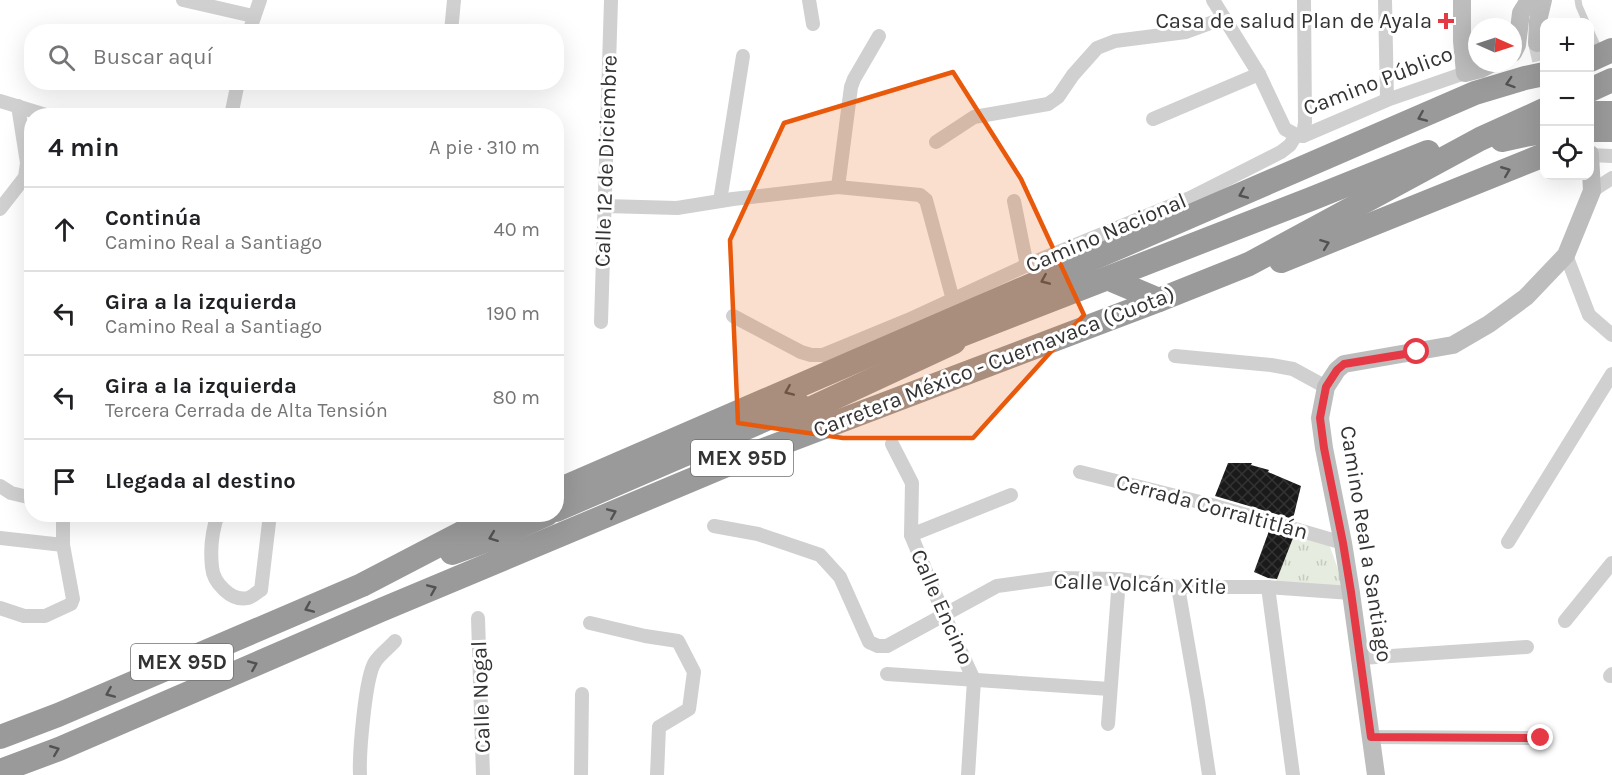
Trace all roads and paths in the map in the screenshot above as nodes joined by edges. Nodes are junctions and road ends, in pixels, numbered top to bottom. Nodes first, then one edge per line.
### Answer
1 (183, 0) edge
2 (260, 0) edge
3 (454, 0) edge
4 (611, 0) edge
5 (809, 0) edge
6 (1213, 0) edge
7 (1304, 0) edge
8 (1385, 0) edge
9 (1462, 0) edge
10 (1529, 0) edge
11 (1543, 0) edge
12 (1578, 0) edge
13 (253, 16) junction
14 (1224, 18) junction
15 (1520, 18) edge
16 (1584, 18) edge
17 (251, 24) edge
18 (452, 24) edge
19 (813, 24) dead end
20 (879, 36) dead end
21 (1594, 39) edge
22 (1537, 43) tunnel mouth
23 (1601, 55) edge
24 (744, 56) dead end
25 (1469, 72) edge
26 (1465, 73) junction
27 (1259, 75) junction
28 (1540, 75) edge
29 (1612, 80) edge
30 (1594, 88) edge
31 (236, 90) edge
32 (1387, 100) junction
33 (0, 101) edge
34 (18, 106) junction
35 (24, 108) edge
36 (233, 108) edge
37 (1540, 112) edge
38 (1594, 113) edge
39 (1612, 113) edge
40 (1153, 119) dead end
41 (1534, 127) edge
42 (1594, 130) edge
43 (1612, 130) edge
44 (1299, 135) junction
45 (936, 142) dead end
46 (24, 144) edge
47 (1594, 155) edge
48 (1612, 156) edge
49 (1540, 157) edge
50 (1612, 177) edge
51 (1591, 180) edge
52 (838, 187) junction
53 (24, 188) edge
54 (1592, 191) junction
55 (720, 201) junction
56 (1014, 201) dead end
57 (606, 206) junction
58 (0, 209) edge
59 (1566, 255) junction
60 (1249, 264) junction
61 (1027, 266) junction
62 (1114, 281) junction
63 (953, 300) junction
64 (1159, 300) junction
65 (733, 316) dead end
66 (601, 322) dead end
67 (1612, 335) edge
68 (1175, 356) dead end
69 (1612, 374) edge
70 (1326, 387) junction
71 (892, 444) dead end
72 (753, 454) junction
73 (1080, 472) dead end
74 (0, 486) edge
75 (564, 488) edge
76 (1011, 495) dead end
77 (24, 496) edge
78 (564, 507) edge
79 (63, 522) edge
80 (215, 522) edge
81 (269, 522) edge
82 (483, 522) edge
83 (529, 522) edge
84 (714, 526) dead end
85 (911, 535) junction
86 (0, 538) edge
87 (1508, 542) dead end
88 (1343, 543) junction
89 (63, 545) junction
90 (1612, 563) edge
91 (1119, 579) junction
92 (362, 585) junction
93 (1178, 587) junction
94 (1268, 587) junction
95 (1351, 592) junction
96 (0, 608) edge
97 (944, 615) junction
98 (478, 618) dead end
99 (1565, 621) dead end
100 (590, 623) dead end
101 (395, 641) dead end
102 (1527, 647) dead end
103 (1361, 658) junction
104 (887, 674) dead end
105 (974, 680) junction
106 (1110, 689) junction
107 (582, 694) dead end
108 (1108, 724) dead end
109 (0, 737) edge
110 (1371, 737) junction
111 (1541, 738) dead end
112 (0, 771) edge
113 (360, 775) edge
114 (483, 775) edge
115 (581, 775) edge
116 (657, 775) edge
117 (968, 775) edge
118 (1209, 775) edge
119 (1293, 775) edge
120 (1376, 775) edge

1 - 13 street
2 - 13 street
3 - 18 street
4 - 57 street, Calle 12 de Diciembre
5 - 19 street
6 - 14 street, Camino Público
7 - 44 street
8 - 32 street
9 - 26 street
10 - 15 street
11 - 22 street
12 - 16 lane
13 - 17 street
14 - 27 street, Camino Público
14 - 45 street
20 - 52 street
21 - 23 lane
24 - 55 street
25 - 26 street, Camino Público
26 - 32 street, Camino Público
27 - 40 street
27 - 44 street, Camino Público
28 -> 75 highway, Carretera México - Cuernavaca (Cuota) / MEX 95D
29 - 30 highway
31 - 36 street
32 - 44 street, Camino Público
33 - 34 street
34 - 35 street
34 - 46 street
37 - 60 highway, Carretera México - Cuernavaca (Cuota) / MEX 95D
38 - 39 highway
41 - 62 highway
41 - 78 highway
42 - 43 highway
44 - 61 street, Camino Nacional
47 - 48 street
60 -> 49 highway
50 - 54 street
51 - 54 street
52 - 55 street
52 - 63 street
53 - 58 street
54 - 59 street, Camino Real a Santiago
55 - 57 street
56 - 61 street
57 - 66 street, Calle 12 de Diciembre
59 - 67 street
59 - 70 street, Camino Real a Santiago
60 - 64 highway, Carretera México - Cuernavaca (Cuota) / MEX 95D
61 - 63 street, Camino Nacional
62 - 64 highway
62 - 72 highway
63 - 65 street, Camino Nacional
64 - 72 highway, Carretera México - Cuernavaca (Cuota) / MEX 95D
68 - 70 street
69 - 87 street
70 - 88 street, Camino Real a Santiago
71 - 85 street, Calle Encino
112 -> 72 highway, Carretera México - Cuernavaca (Cuota) / MEX 95D
73 - 88 street, Cerrada Corraltitlán
74 - 77 street
76 - 85 street
79 - 89 street
80 - 81 street
82 - 92 highway, MEX 95D
83 -> 92 highway
84 - 97 street, Calle Volcán Xitle
85 - 97 street, Calle Encino
86 - 89 street
88 - 95 street, Camino Real a Santiago
89 - 96 street
90 - 99 street
91 - 93 street, Calle Volcán Xitle
91 - 97 street, Calle Volcán Xitle
91 - 106 street
92 -> 109 highway, MEX 95D
93 - 94 street, Calle Volcán Xitle
93 - 118 street
94 - 95 street, Calle Volcán Xitle
94 - 119 street
95 - 103 street, Camino Real a Santiago
97 - 105 street, Calle Encino
98 - 114 street, Calle Nogal
100 - 116 street
101 - 113 street
102 - 103 street
103 - 110 street, Camino Real a Santiago
104 - 105 street
105 - 106 street
105 - 117 street, Calle Encino
106 - 108 street
107 - 115 street
110 - 111 street
110 - 120 street, Camino Real a Santiago

